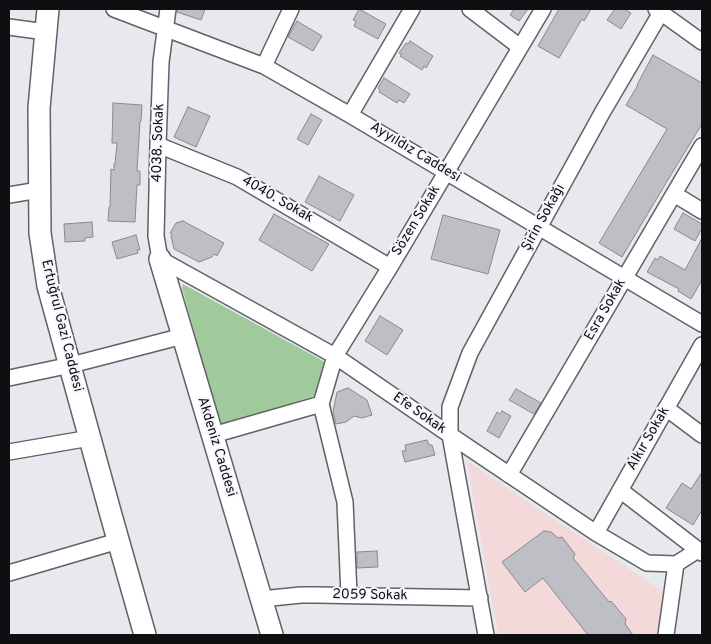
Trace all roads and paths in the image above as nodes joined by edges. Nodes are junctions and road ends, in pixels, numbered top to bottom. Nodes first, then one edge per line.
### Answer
1 (48, 9) edge
2 (114, 9) edge
3 (168, 9) edge
4 (292, 9) edge
5 (412, 9) edge
6 (470, 9) edge
7 (543, 9) edge
8 (660, 10) edge
9 (9, 27) edge
10 (165, 27) junction
11 (46, 32) junction
12 (702, 42) edge
13 (520, 48) junction
14 (264, 66) junction
15 (350, 115) junction
16 (158, 145) junction
17 (700, 154) edge
18 (447, 172) junction
19 (39, 190) junction
20 (674, 194) junction
21 (9, 195) edge
22 (702, 211) edge
23 (539, 227) junction
24 (160, 259) junction
25 (390, 267) junction
26 (624, 278) junction
27 (702, 324) edge
28 (183, 336) junction
29 (702, 345) edge
30 (335, 356) junction
31 (70, 365) junction
32 (9, 378) edge
33 (321, 404) junction
34 (666, 408) junction
35 (213, 434) junction
36 (450, 435) junction
37 (702, 435) edge
38 (90, 438) junction
39 (9, 452) edge
40 (509, 475) junction
41 (620, 490) junction
42 (596, 533) junction
43 (118, 541) junction
44 (700, 551) edge
45 (676, 564) junction
46 (9, 573) edge
47 (349, 595) junction
48 (480, 598) junction
49 (262, 599) junction
50 (146, 635) edge
51 (272, 635) edge
52 (486, 635) edge
53 (666, 635) edge

1 - 11 main road, Ertuğrul Gazi Caddesi
2 - 10 street, Ayyıldız Caddesi
3 - 10 street, 4038. Sokak
4 - 14 street
5 - 15 street
6 - 13 street
7 - 13 street, Sözen Sokak
8 - 12 street
8 - 23 street, Şirin Sokağı
9 - 11 street
10 - 14 street, Ayyıldız Caddesi
10 - 16 street, 4038. Sokak
11 - 19 main road, Ertuğrul Gazi Caddesi
13 - 18 street, Sözen Sokak
14 - 15 street, Ayyıldız Caddesi
15 - 18 street, Ayyıldız Caddesi
16 - 24 street, 4038. Sokak
16 - 25 street, 4040. Sokak
17 - 20 street, Esra Sokak
18 - 23 street, Ayyıldız Caddesi
18 - 25 street, Sözen Sokak
19 - 21 street
19 - 31 main road, Ertuğrul Gazi Caddesi
20 - 22 street
20 - 26 street, Esra Sokak
23 - 26 street, Ayyıldız Caddesi
23 - 36 street, Şirin Sokağı
24 - 28 main road, Akdeniz Caddesi
24 - 30 street, Efe Sokak
25 - 30 street, Sözen Sokak
26 - 27 street, Ayyıldız Caddesi
26 - 40 street, Esra Sokak
28 - 31 street
28 - 35 main road, Akdeniz Caddesi
29 - 34 street, Alkır Sokak
30 - 33 street, Sözen Sokak
30 - 36 street, Efe Sokak
31 - 32 street
31 - 38 main road, Ertuğrul Gazi Caddesi
33 - 35 street
33 - 47 street
34 - 37 street
34 - 41 street, Alkır Sokak
35 - 49 main road, Akdeniz Caddesi
36 - 40 street, Efe Sokak
36 - 48 street, Şirin Sokağı
38 - 39 street
38 - 43 main road, Ertuğrul Gazi Caddesi
40 - 42 street, Efe Sokak
41 - 42 street, Alkır Sokak
41 - 44 street
42 - 45 street, Efe Sokak
43 - 46 street
43 - 50 main road, Ertuğrul Gazi Caddesi
44 - 45 street
45 - 53 street
47 - 48 street, 2059 Sokak
47 - 49 street, 2059 Sokak
48 - 52 street, Şirin Sokağı
49 - 51 main road, Akdeniz Caddesi

